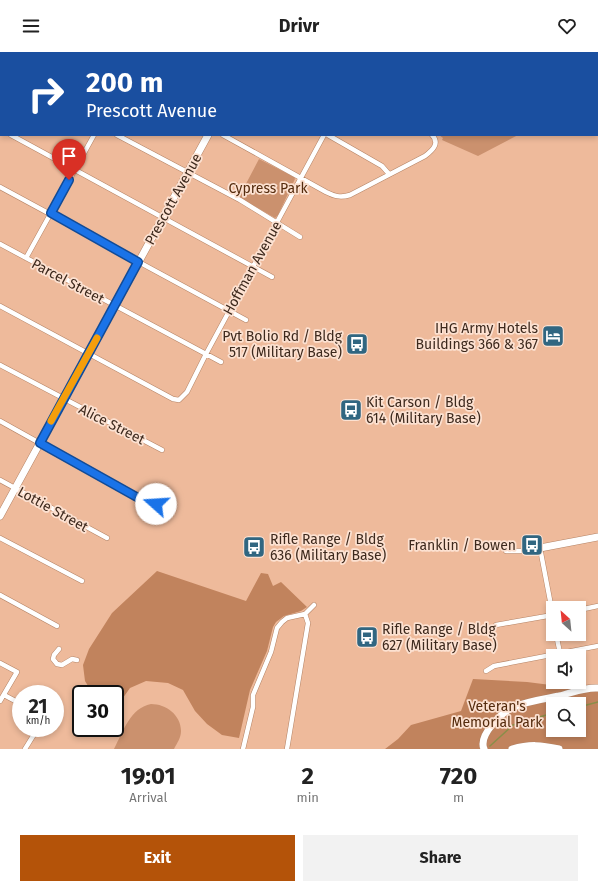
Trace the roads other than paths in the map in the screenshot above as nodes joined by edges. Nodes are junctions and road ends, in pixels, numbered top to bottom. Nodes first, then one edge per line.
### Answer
1 (13, 136) edge
2 (93, 136) edge
3 (119, 136) edge
4 (207, 136) edge
5 (226, 136) edge
6 (323, 136) edge
7 (330, 136) edge
8 (433, 137) edge
9 (74, 169) junction
10 (188, 173) junction
11 (389, 174) junction
12 (300, 178) junction
13 (0, 186) edge
14 (51, 213) junction
15 (163, 217) junction
16 (277, 222) junction
17 (300, 237) dead end
18 (0, 244) edge
19 (26, 258) junction
20 (138, 262) junction
21 (253, 267) junction
22 (272, 277) dead end
23 (0, 306) edge
24 (114, 306) junction
25 (228, 310) junction
26 (246, 320) dead end
27 (89, 353) junction
28 (206, 354) junction
29 (221, 362) dead end
30 (0, 365) edge
31 (63, 399) junction
32 (0, 421) edge
33 (40, 443) junction
34 (162, 450) dead end
35 (0, 480) edge
36 (15, 488) junction
37 (156, 492) dead end
38 (0, 516) edge
39 (598, 537) edge
40 (0, 538) edge
41 (107, 538) dead end
42 (540, 548) junction
43 (506, 551) dead end
44 (82, 581) dead end
45 (0, 595) edge
46 (550, 601) edge
47 (314, 605) dead end
48 (598, 606) edge
49 (586, 609) edge
50 (305, 614) junction
51 (546, 616) edge
52 (57, 626) dead end
53 (496, 626) dead end
54 (598, 646) edge
55 (59, 649) dead end
56 (582, 649) edge
57 (546, 656) edge
58 (77, 660) dead end
59 (0, 663) edge
60 (486, 671) dead end
61 (598, 688) edge
62 (4, 695) junction
63 (12, 699) edge
64 (0, 701) edge
65 (32, 737) edge
66 (25, 749) edge
67 (243, 749) edge
68 (287, 749) edge
69 (484, 749) edge
70 (512, 749) edge
71 (559, 749) edge

1 - 9 street
2 - 9 street
3 - 10 street
4 - 10 street, Prescott Avenue
5 - 12 street
6 - 12 street, Hoffman Avenue
7 - 11 street
8 - 11 street
9 - 14 street
9 - 15 street
10 - 15 street, Prescott Avenue
10 - 16 street
11 - 12 street
12 - 16 street, Hoffman Avenue
13 - 14 street
14 - 19 street
14 - 20 street
15 - 20 street, Prescott Avenue
15 - 21 street
16 - 17 street
16 - 21 street, Hoffman Avenue
18 - 19 street, Parcel Street
19 - 24 street, Parcel Street
20 - 24 street, Prescott Avenue
20 - 25 street
21 - 22 street
21 - 25 street, Hoffman Avenue
23 - 27 street
24 - 27 street, Prescott Avenue
24 - 28 street, Parcel Street
25 - 26 street
25 - 28 street, Hoffman Avenue
27 - 28 street, Hoffman Avenue
27 - 31 street, Prescott Avenue
28 - 29 street, Parcel Street
30 - 31 street, Alice Street
31 - 33 street, Prescott Avenue
31 - 34 street, Alice Street
32 - 33 street
33 - 36 street, Prescott Avenue
33 - 37 street
35 - 36 street, Lottie Street
36 - 38 street, Prescott Avenue
36 - 41 street, Lottie Street
39 - 42 street
40 - 44 street
42 - 43 street
42 - 46 street
45 - 52 street
47 - 50 street
48 - 49 street
50 - 67 street
50 - 68 street
51 - 53 street
54 - 56 street
55 - 58 street
57 - 60 street
59 - 62 street
61 - 69 street
62 - 63 street
62 - 64 street
65 - 66 street
70 - 71 street

